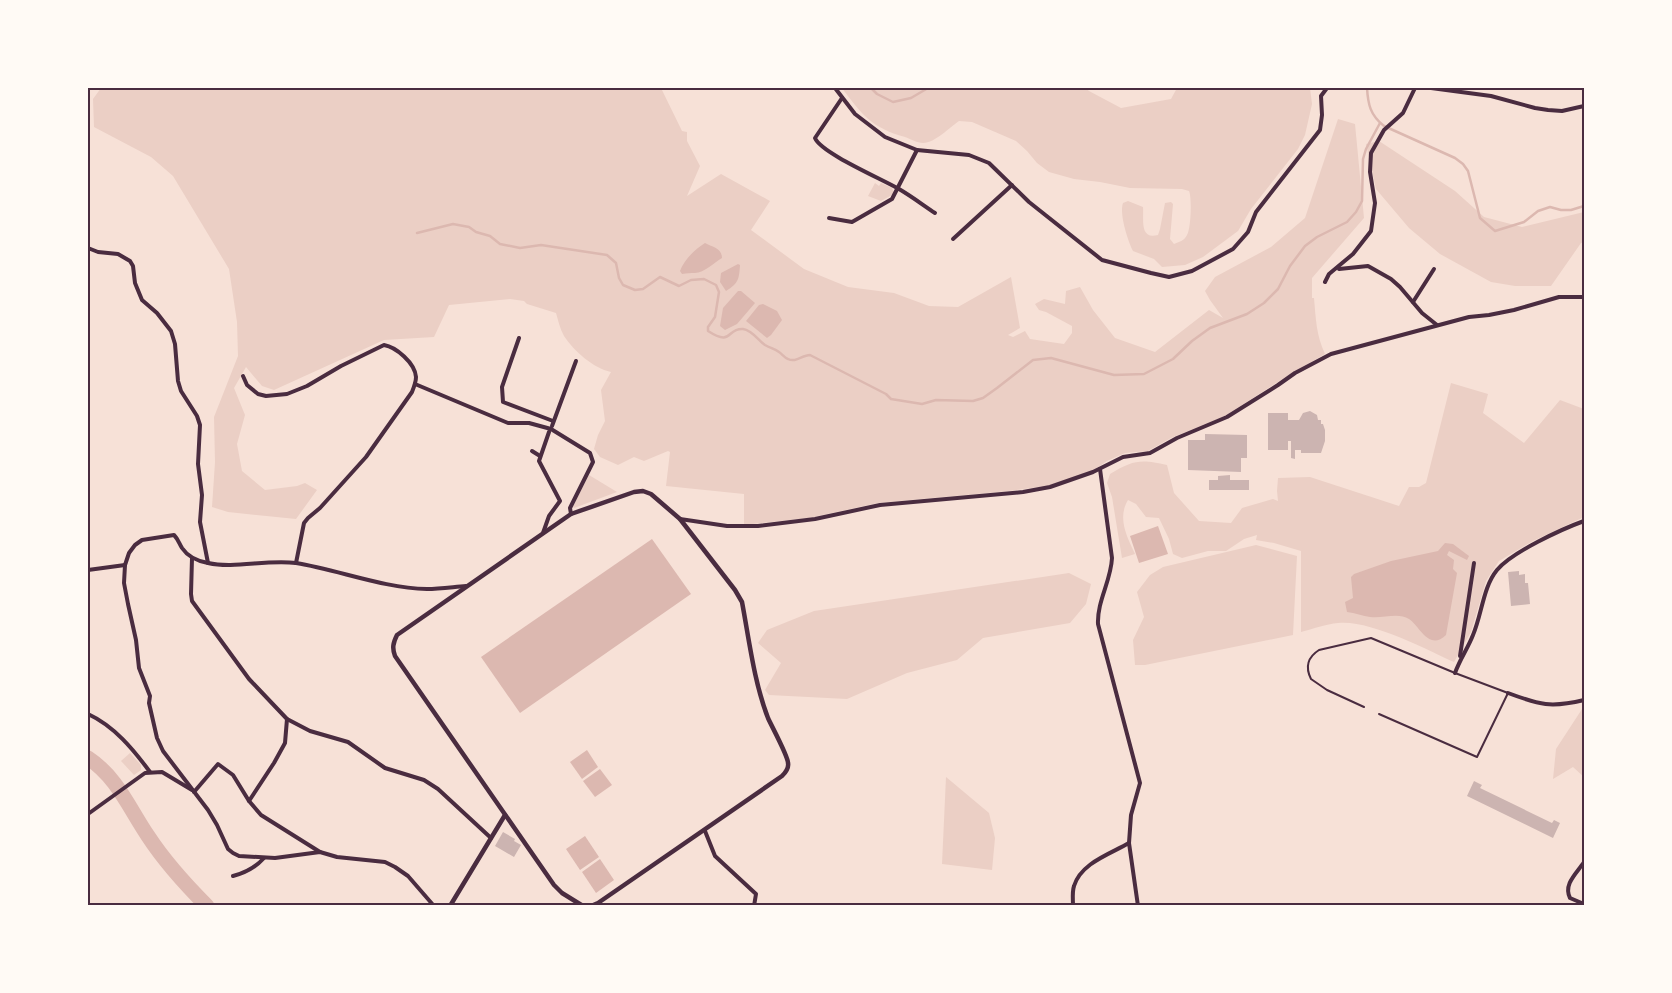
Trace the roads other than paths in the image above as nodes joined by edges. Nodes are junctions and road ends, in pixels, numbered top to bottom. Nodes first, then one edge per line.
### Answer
1 (835, 88) edge
2 (1327, 88) edge
3 (1415, 88) edge
4 (1431, 88) edge
5 (842, 98) junction
6 (1584, 106) edge
7 (917, 150) junction
8 (1012, 185) junction
9 (898, 188) junction
10 (935, 213) dead end
11 (829, 218) dead end
12 (953, 239) dead end
13 (88, 248) edge
14 (1337, 269) junction
15 (1434, 270) dead end
16 (1325, 282) dead end
17 (1584, 297) edge
18 (1413, 302) junction
19 (1437, 325) junction
20 (519, 338) dead end
21 (576, 361) dead end
22 (243, 376) dead end
23 (415, 384) junction
24 (550, 432) dead end
25 (532, 451) dead end
26 (540, 456) junction
27 (1100, 469) junction
28 (571, 514) junction
29 (680, 519) junction
30 (1584, 521) edge
31 (543, 533) junction
32 (192, 558) junction
33 (208, 563) junction
34 (296, 563) junction
35 (1474, 563) dead end
36 (125, 565) junction
37 (88, 570) edge
38 (466, 586) junction
39 (1460, 661) junction
40 (1455, 673) junction
41 (1508, 693) junction
42 (1584, 700) edge
43 (1364, 707) dead end
44 (88, 714) edge
45 (1380, 714) dead end
46 (287, 719) junction
47 (150, 772) junction
48 (193, 791) junction
49 (249, 801) junction
50 (88, 814) edge
51 (506, 815) junction
52 (705, 830) junction
53 (491, 838) junction
54 (1129, 843) junction
55 (320, 852) junction
56 (264, 858) junction
57 (1584, 862) edge
58 (233, 876) dead end
59 (1584, 904) edge
60 (434, 906) edge
61 (450, 906) edge
62 (583, 906) edge
63 (592, 906) edge
64 (754, 906) edge
65 (1073, 906) edge
66 (1138, 906) edge

1 - 5 street
2 - 8 street
3 - 14 street
4 - 6 street
5 - 7 street
5 - 9 street
7 - 8 street
7 - 9 street
8 - 12 street
9 - 10 street
9 - 11 street
13 - 33 street
14 - 16 street
14 - 18 street
15 - 18 street
17 - 19 street
18 - 19 street
19 - 27 street
20 - 21 street
22 - 23 street
23 - 28 street
23 - 34 street
24 - 26 street
25 - 26 street
26 - 31 street
27 - 29 street
27 - 54 street
28 - 29 street
28 - 31 street
29 - 52 street
30 - 39 street
31 - 38 street
32 - 33 street
32 - 36 street
32 - 46 street
33 - 34 street
34 - 38 street
35 - 39 street
36 - 37 street
36 - 48 street
38 - 51 street
39 - 40 street
40 - 41 lane
40 - 43 lane
41 - 42 street
41 - 45 lane
44 - 47 street
46 - 49 street
46 - 53 street
47 - 48 street
47 - 50 street
48 - 49 street
48 - 56 street
49 - 55 street
51 - 53 street
51 - 62 street
52 - 63 street
52 - 64 street
53 - 61 street
54 - 65 street
54 - 66 street
55 - 56 street
55 - 60 street
56 - 58 street
57 - 59 street

